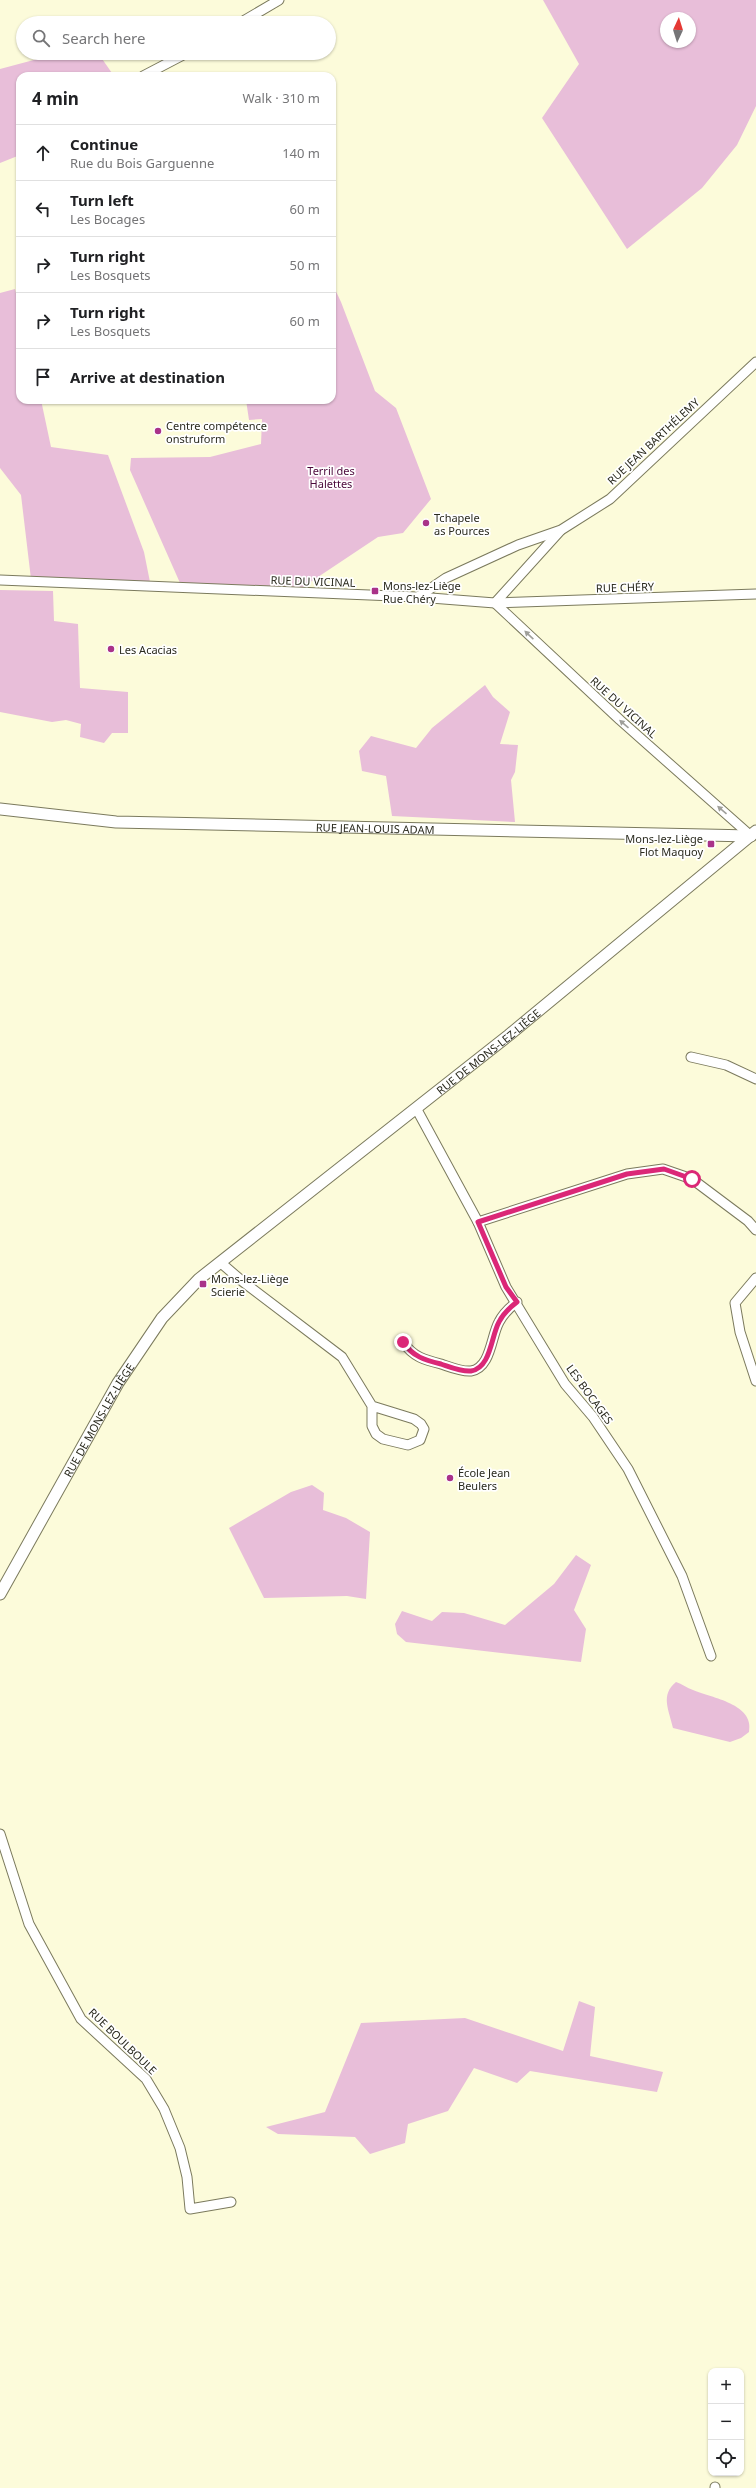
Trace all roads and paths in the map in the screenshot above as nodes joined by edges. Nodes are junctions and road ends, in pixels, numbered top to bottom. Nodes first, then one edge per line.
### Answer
1 (279, 0) edge
2 (252, 16) edge
3 (174, 60) edge
4 (151, 72) edge
5 (756, 362) edge
6 (561, 530) junction
7 (0, 580) edge
8 (756, 594) edge
9 (418, 597) junction
10 (496, 603) junction
11 (0, 809) edge
12 (754, 835) edge
13 (691, 1057) dead end
14 (756, 1079) edge
15 (416, 1108) junction
16 (478, 1222) junction
17 (756, 1230) edge
18 (221, 1263) junction
19 (756, 1278) edge
20 (517, 1302) junction
21 (403, 1342) dead end
22 (756, 1381) edge
23 (372, 1406) junction
24 (0, 1594) edge
25 (711, 1656) dead end
26 (0, 1834) edge
27 (231, 2202) dead end

1 - 2 street
3 - 4 street
5 - 6 street, RUE JEAN BARTHÉLEMY
6 - 9 street, RUE JEAN BARTHÉLEMY
6 - 10 street, RUE JEAN BARTHÉLEMY
7 - 9 street, RUE DU VICINAL
8 - 10 street, RUE CHÉRY
9 - 10 street, RUE DU VICINAL
12 -> 10 street, RUE DU VICINAL
11 - 12 street, RUE JEAN-LOUIS ADAM
12 - 15 street, RUE DE MONS-LEZ-LIÈGE
13 - 14 street
15 - 16 street, LES BOCAGES
15 - 18 street, RUE DE MONS-LEZ-LIÈGE
16 - 17 street
16 - 20 street, LES BOCAGES
18 - 23 street
18 - 24 street, RUE DE MONS-LEZ-LIÈGE
19 - 22 street
20 - 21 street
20 - 25 street, LES BOCAGES
23 - 23 street
26 - 27 street, RUE BOULBOULE

